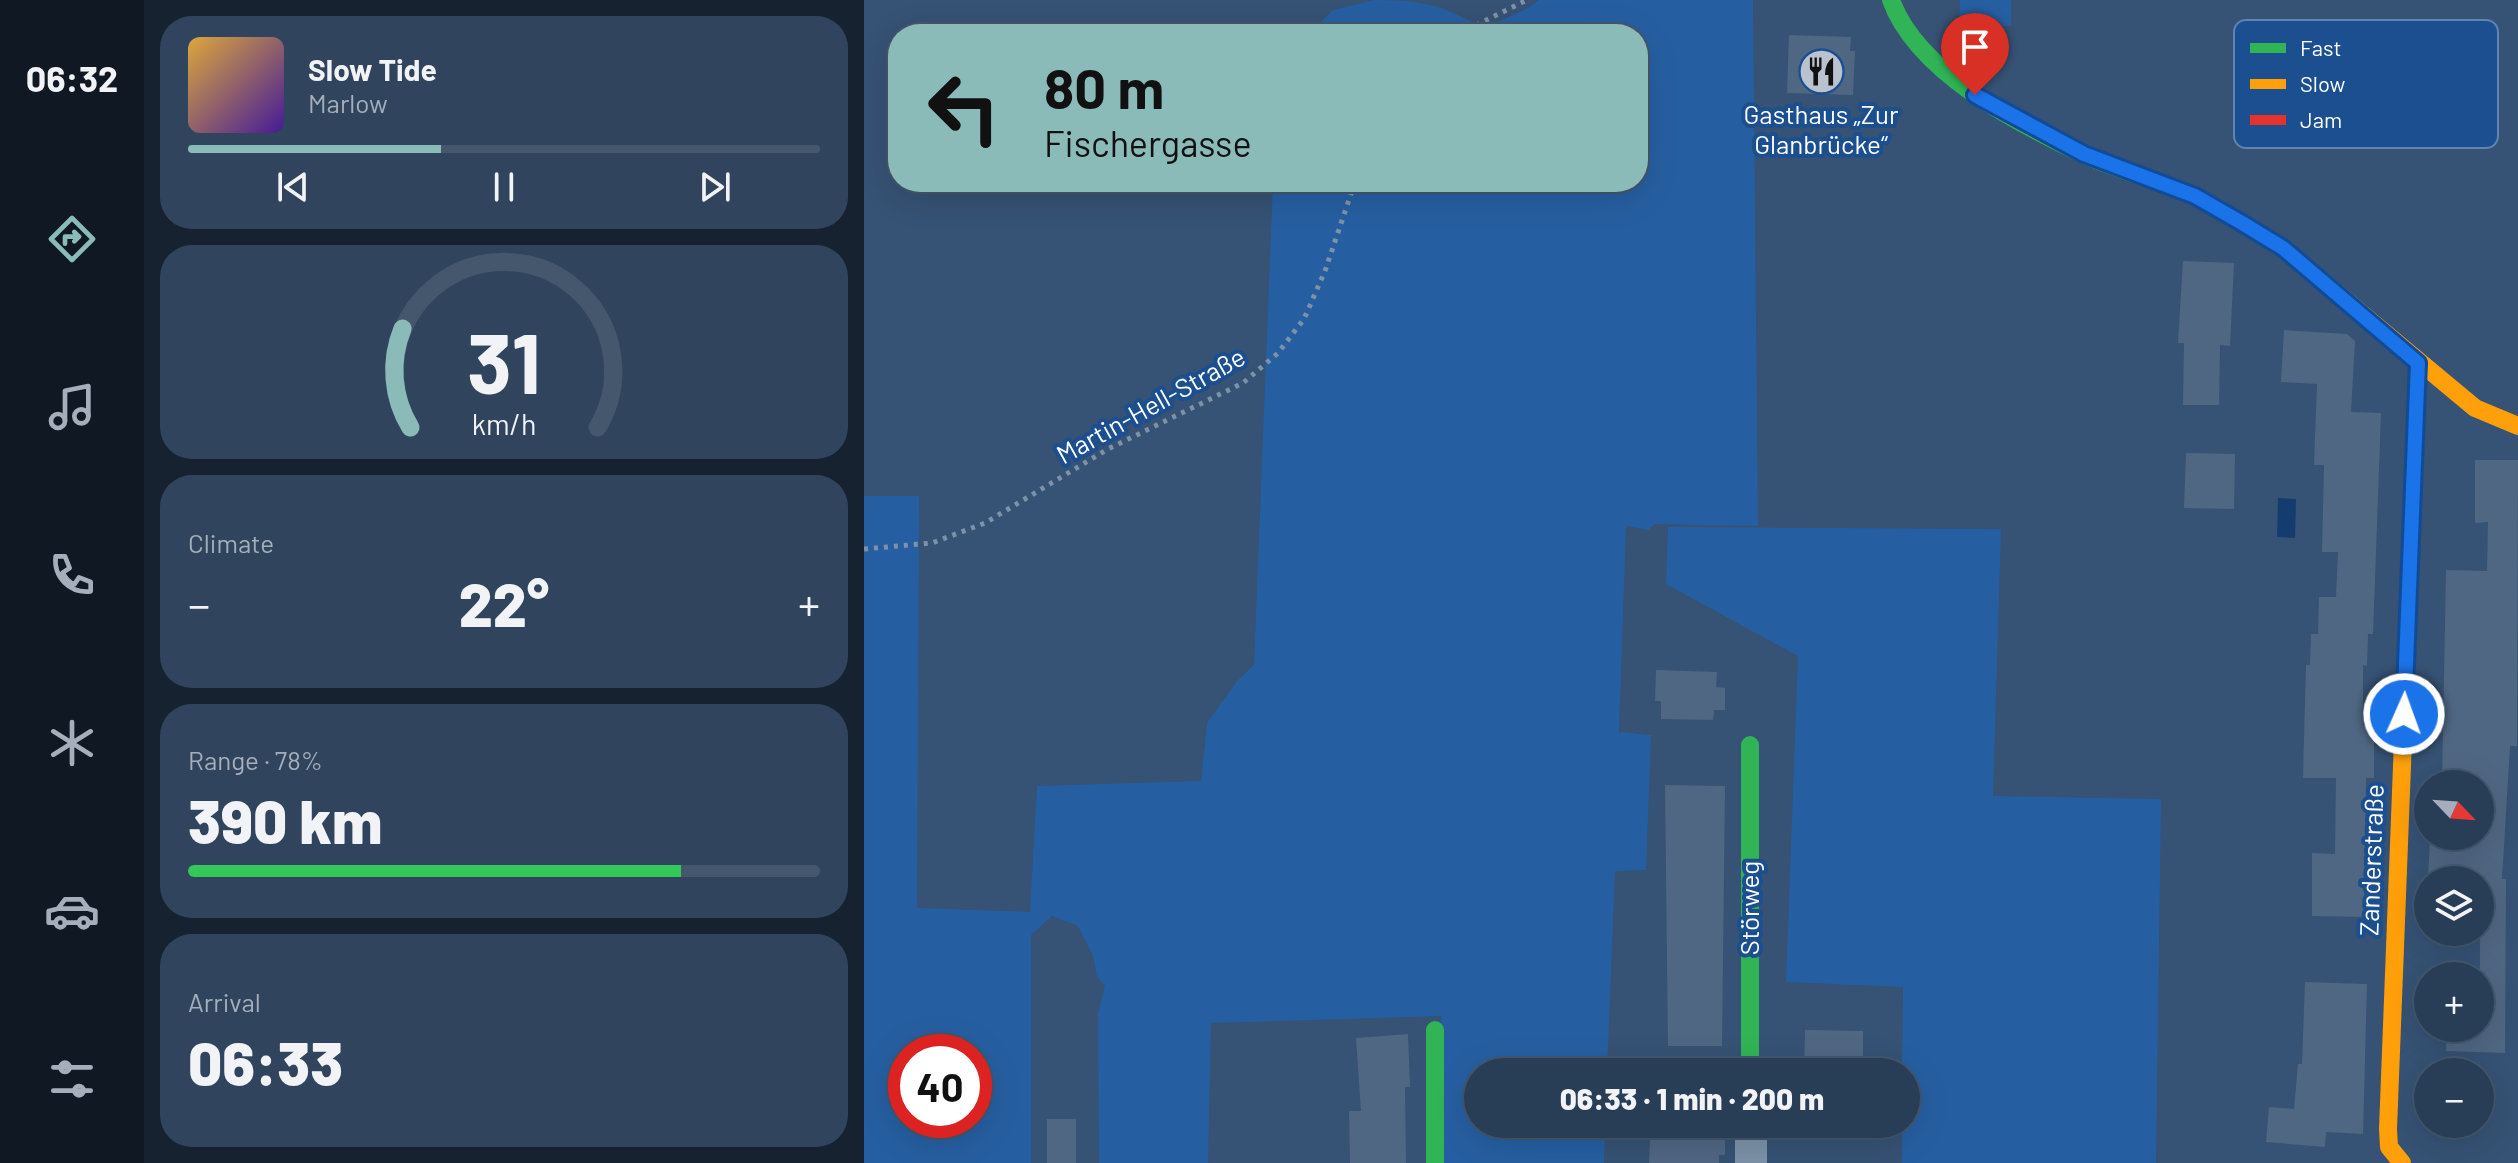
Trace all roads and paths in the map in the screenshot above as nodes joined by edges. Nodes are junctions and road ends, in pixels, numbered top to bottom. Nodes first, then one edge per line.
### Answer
1 (1527, 0) edge
2 (1891, 0) edge
3 (1478, 24) edge
4 (1352, 192) edge
5 (2418, 363) junction
6 (2518, 426) edge
7 (864, 549) edge
8 (1750, 745) dead end
9 (1435, 1030) dead end
10 (1750, 1058) edge
11 (1751, 1138) edge
12 (1435, 1163) edge
13 (1751, 1163) edge
14 (2402, 1163) edge

1 - 3 path
2 - 5 street
4 - 7 path, Martin-Hell-Straße
5 - 6 street
5 - 14 street, Zanderstraße
8 - 10 street, Störweg
9 - 12 street
11 - 13 street

